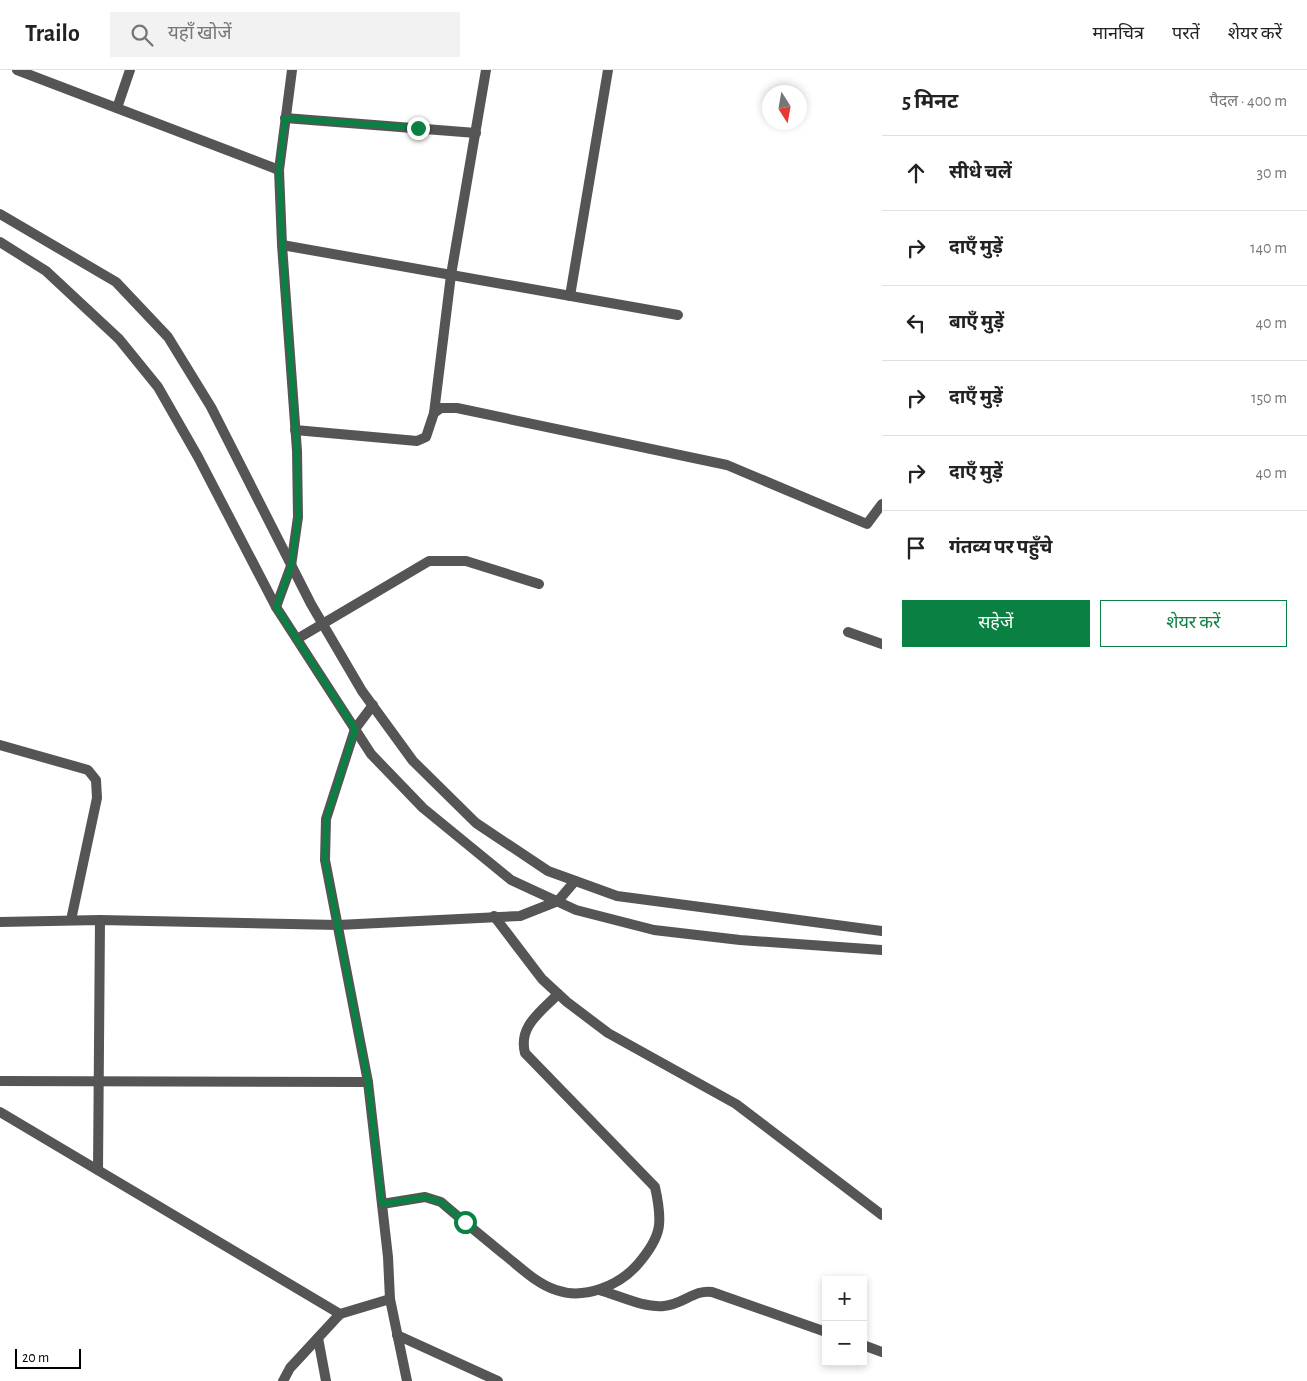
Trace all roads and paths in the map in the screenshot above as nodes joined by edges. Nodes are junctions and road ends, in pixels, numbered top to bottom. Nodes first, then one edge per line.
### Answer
1 (17, 70) edge
2 (130, 70) edge
3 (292, 70) edge
4 (486, 70) edge
5 (608, 70) edge
6 (117, 108) junction
7 (285, 118) junction
8 (476, 133) junction
9 (279, 170) junction
10 (0, 214) edge
11 (0, 242) edge
12 (282, 245) junction
13 (451, 275) junction
14 (570, 296) junction
15 (678, 315) dead end
16 (434, 413) junction
17 (295, 430) junction
18 (882, 504) edge
19 (291, 566) junction
20 (539, 584) dead end
21 (276, 607) junction
22 (323, 624) junction
23 (848, 632) dead end
24 (297, 639) junction
25 (882, 644) edge
26 (373, 705) junction
27 (355, 729) junction
28 (0, 745) edge
29 (574, 881) junction
30 (558, 901) junction
31 (494, 916) junction
32 (71, 920) junction
33 (100, 920) junction
34 (0, 922) edge
35 (338, 925) junction
36 (882, 931) edge
37 (882, 950) edge
38 (558, 994) junction
39 (0, 1081) edge
40 (368, 1082) junction
41 (99, 1083) junction
42 (1, 1114) edge
43 (98, 1170) junction
44 (382, 1204) junction
45 (882, 1216) edge
46 (599, 1290) junction
47 (390, 1299) junction
48 (340, 1314) junction
49 (822, 1331) edge
50 (397, 1335) junction
51 (318, 1338) junction
52 (867, 1346) edge
53 (882, 1352) edge
54 (283, 1381) edge
55 (326, 1381) edge
56 (407, 1381) edge
57 (498, 1381) edge

1 - 6 street
2 - 6 street
3 - 7 street
4 - 8 street
5 - 14 street
6 - 9 street
7 - 8 street
7 - 9 street
8 - 13 street
9 - 12 street
10 - 19 street
11 - 21 street
12 - 13 street
12 - 17 street
13 - 14 street
13 - 16 street
14 - 15 street
16 - 17 street
16 - 18 street
17 - 19 street
19 - 21 street
19 - 22 street
20 - 22 street
21 - 24 street
22 - 24 street
22 - 26 street
23 - 25 street
24 - 27 street
26 - 27 street
26 - 29 street
27 - 30 street
27 - 35 street
28 - 32 street
29 - 30 street
29 - 36 street
30 - 31 street
30 - 37 street
31 - 35 street
31 - 38 street
32 - 33 street
32 - 34 street
33 - 35 street
33 - 41 street
35 - 40 street
38 - 45 street
38 - 46 street
39 - 41 street
40 - 41 street
40 - 44 street
41 - 43 street
42 - 43 street
43 - 48 street
44 - 46 street
44 - 47 street
46 - 49 street
47 - 48 street
47 - 50 street
48 - 51 street
50 - 56 street
50 - 57 street
51 - 54 street
51 - 55 street
52 - 53 street

